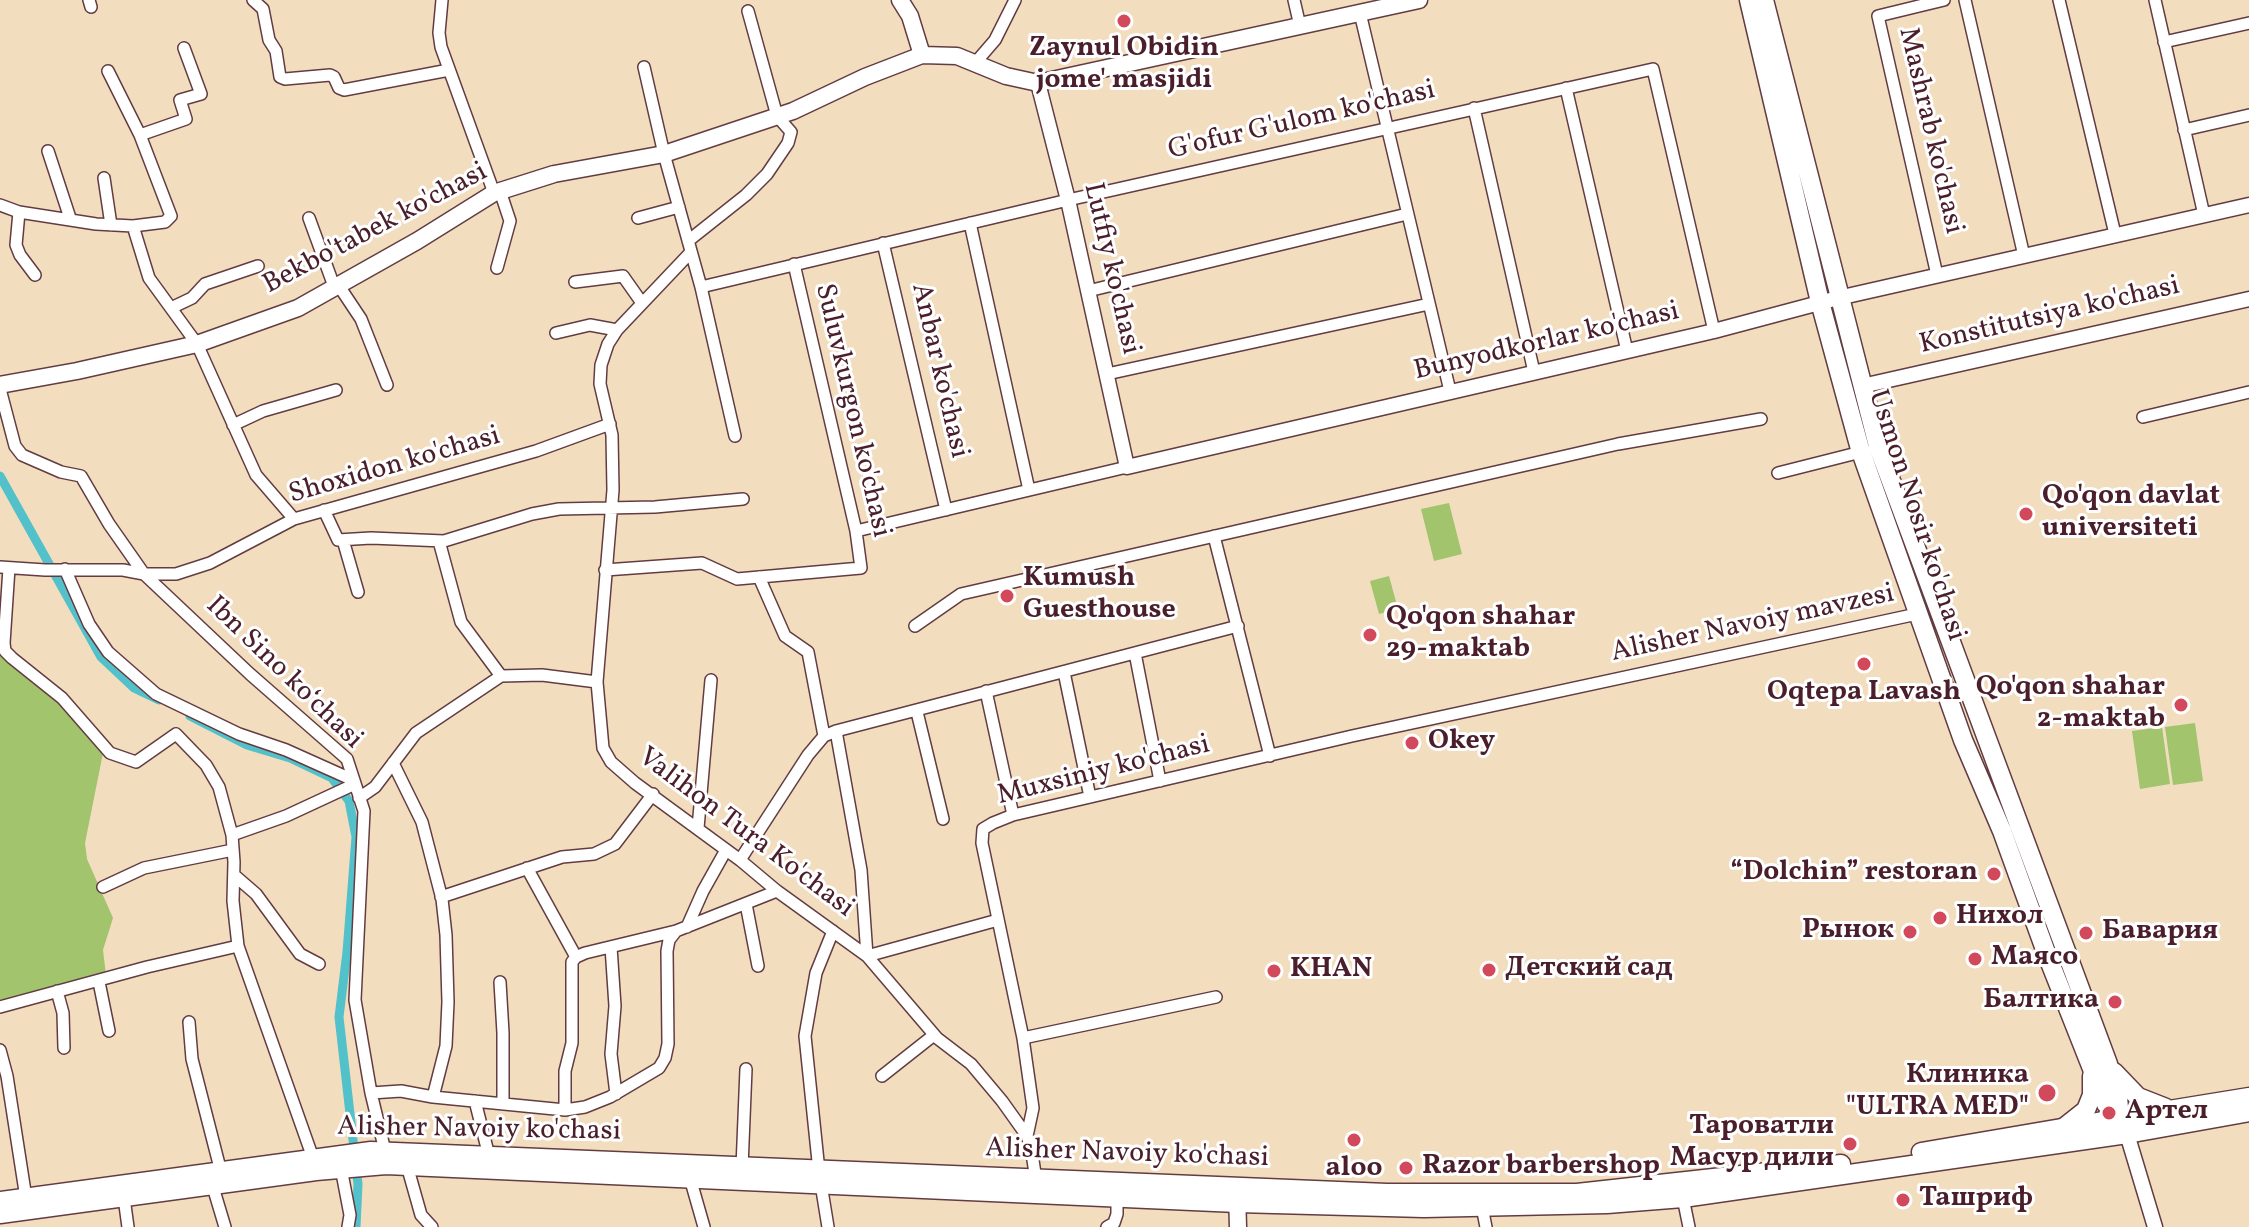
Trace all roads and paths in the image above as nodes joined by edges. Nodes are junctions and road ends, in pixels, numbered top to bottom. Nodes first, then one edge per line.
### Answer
1 (253, 0) edge
2 (442, 0) edge
3 (900, 0) edge
4 (1015, 0) edge
5 (1294, 0) edge
6 (1419, 0) edge
7 (1749, 0) edge
8 (1764, 0) edge
9 (1944, 0) edge
10 (1965, 0) edge
11 (2059, 0) edge
12 (2155, 0) edge
13 (748, 11) dead end
14 (1360, 13) junction
15 (2249, 23) edge
16 (1300, 26) junction
17 (2164, 42) junction
18 (184, 48) dead end
19 (922, 55) junction
20 (976, 62) junction
21 (644, 67) dead end
22 (449, 70) junction
23 (108, 71) dead end
24 (1038, 83) junction
25 (1566, 88) junction
26 (1474, 108) junction
27 (2249, 115) edge
28 (777, 116) junction
29 (1386, 127) junction
30 (2184, 130) junction
31 (140, 135) junction
32 (48, 151) dead end
33 (664, 154) junction
34 (104, 178) dead end
35 (497, 192) junction
36 (1068, 200) junction
37 (0, 205) edge
38 (2249, 205) edge
39 (679, 207) junction
40 (19, 212) junction
41 (1407, 214) junction
42 (2204, 215) junction
43 (70, 218) junction
44 (309, 218) dead end
45 (638, 218) dead end
46 (970, 223) junction
47 (111, 225) junction
48 (133, 226) junction
49 (2115, 234) junction
50 (883, 243) junction
51 (690, 246) junction
52 (2024, 256) junction
53 (794, 264) junction
54 (258, 266) dead end
55 (497, 268) dead end
56 (35, 275) dead end
57 (1937, 275) junction
58 (575, 282) dead end
59 (337, 287) junction
60 (701, 287) junction
61 (1088, 291) junction
62 (2249, 299) edge
63 (1829, 300) junction
64 (642, 303) junction
65 (1429, 304) junction
66 (171, 308) junction
67 (617, 330) junction
68 (1714, 331) junction
69 (556, 333) dead end
70 (197, 344) junction
71 (1627, 351) junction
72 (1534, 372) junction
73 (1107, 374) junction
74 (387, 385) dead end
75 (1862, 386) junction
76 (0, 387) edge
77 (336, 390) dead end
78 (1450, 391) junction
79 (2249, 392) edge
80 (2143, 417) dead end
81 (1761, 419) dead end
82 (610, 424) junction
83 (233, 425) junction
84 (735, 436) dead end
85 (1861, 452) junction
86 (1127, 467) junction
87 (1778, 473) dead end
88 (1029, 490) junction
89 (743, 499) dead end
90 (611, 507) junction
91 (324, 510) junction
92 (946, 510) junction
93 (294, 519) junction
94 (856, 531) junction
95 (1214, 536) junction
96 (343, 540) junction
97 (439, 541) junction
98 (4, 567) edge
99 (64, 569) junction
100 (605, 570) junction
101 (144, 574) junction
102 (759, 577) junction
103 (358, 592) dead end
104 (1917, 614) junction
105 (915, 626) dead end
106 (1238, 626) junction
107 (1135, 653) junction
108 (1064, 672) junction
109 (501, 676) junction
110 (711, 680) dead end
111 (597, 682) junction
112 (986, 691) junction
113 (917, 712) junction
114 (830, 734) junction
115 (1270, 756) junction
116 (393, 763) junction
117 (1160, 781) junction
118 (354, 783) junction
119 (653, 794) junction
120 (1090, 797) junction
121 (359, 798) junction
122 (1013, 815) junction
123 (943, 819) dead end
124 (698, 828) junction
125 (232, 835) junction
126 (233, 850) junction
127 (726, 850) junction
128 (740, 860) junction
129 (527, 868) junction
130 (234, 875) junction
131 (103, 887) dead end
132 (777, 891) junction
133 (441, 897) junction
134 (746, 904) junction
135 (998, 920) junction
136 (682, 929) junction
137 (833, 931) junction
138 (238, 946) junction
139 (611, 947) junction
140 (867, 956) junction
141 (576, 957) junction
142 (319, 964) dead end
143 (758, 966) dead end
144 (99, 982) junction
145 (500, 982) dead end
146 (57, 991) junction
147 (1216, 997) dead end
148 (0, 1007) edge
149 (189, 1022) dead end
150 (109, 1031) dead end
151 (934, 1035) junction
152 (1023, 1038) junction
153 (64, 1048) dead end
154 (0, 1050) edge
155 (2100, 1064) junction
156 (746, 1069) dead end
157 (882, 1076) dead end
158 (371, 1093) junction
159 (616, 1094) junction
160 (433, 1097) junction
161 (2249, 1097) edge
162 (475, 1101) junction
163 (503, 1104) junction
164 (565, 1110) junction
165 (2173, 1110) junction
166 (2249, 1112) edge
167 (2123, 1126) junction
168 (2062, 1129) junction
169 (1027, 1136) junction
170 (489, 1156) junction
171 (313, 1158) junction
172 (378, 1158) junction
173 (406, 1159) junction
174 (344, 1163) junction
175 (742, 1167) junction
176 (690, 1178) junction
177 (820, 1178) junction
178 (217, 1180) junction
179 (1036, 1180) junction
180 (1237, 1195) junction
181 (1117, 1196) junction
182 (26, 1198) junction
183 (124, 1198) junction
184 (1683, 1198) junction
185 (1482, 1207) junction
186 (4, 1214) edge
187 (128, 1227) edge
188 (225, 1227) edge
189 (348, 1227) edge
190 (433, 1227) edge
191 (704, 1227) edge
192 (828, 1227) edge
193 (1107, 1227) edge
194 (1238, 1227) edge
195 (1486, 1227) edge
196 (1689, 1227) edge
197 (2155, 1227) edge

1 - 22 street
2 - 22 street
3 - 19 main road
4 - 20 street
5 - 16 street
6 - 14 main road
7 - 63 main road, Usmon Nosir ko'chasi
8 - 63 main road, Usmon Nosir ko'chasi
9 - 57 street, Mashrab ko'chasi
10 - 52 street
11 - 49 street
12 - 17 street
13 - 28 street
14 - 16 main road
14 - 29 street
15 - 17 street
16 - 24 main road
17 - 30 street
18 - 31 street
19 - 20 main road, Bekbo'tabek ko'chasi
19 - 28 main road, Bekbo'tabek ko'chasi
20 - 24 main road, Bekbo'tabek ko'chasi
21 - 33 street
22 - 35 street
23 - 31 street
24 - 36 street, Lutfiy ko'chasi
25 - 26 street, G'ofur G'ulom ko'chasi
25 - 68 street, G'ofur G'ulom ko'chasi
25 - 71 street
26 - 29 street, G'ofur G'ulom ko'chasi
26 - 72 street
27 - 30 street
28 - 33 main road, Bekbo'tabek ko'chasi
28 - 51 street, Valihon Tura Ko'chasi
29 - 36 street, G'ofur G'ulom ko'chasi
29 - 41 street
30 - 42 street
31 - 48 street
32 - 43 street
33 - 35 main road, Bekbo'tabek ko'chasi
33 - 39 street
34 - 47 street
35 - 55 street
35 - 59 main road, Bekbo'tabek ko'chasi
36 - 46 street, G'ofur G'ulom ko'chasi
36 - 61 street, Lutfiy ko'chasi
37 - 40 street
38 - 42 street, Bunyodkorlar ko'chasi
39 - 45 street
39 - 51 street
40 - 43 street
40 - 56 street
41 - 61 street
41 - 65 street
42 - 49 street, Bunyodkorlar ko'chasi
43 - 47 street
44 - 59 street
46 - 50 street, G'ofur G'ulom ko'chasi
46 - 88 street
47 - 48 street
48 - 66 street
49 - 52 street, Bunyodkorlar ko'chasi
50 - 53 street, G'ofur G'ulom ko'chasi
50 - 92 street, Anbar ko'chasi
51 - 60 street
51 - 64 street, Valihon Tura Ko'chasi
52 - 57 street, Bunyodkorlar ko'chasi
53 - 60 street, G'ofur G'ulom ko'chasi
53 - 94 street, Suluvkurgon ko'chasi
54 - 66 street
57 - 63 street, Bunyodkorlar ko'chasi
58 - 64 street
59 - 70 main road, Bekbo'tabek ko'chasi
59 - 74 street
60 - 84 street
61 - 73 street, Lutfiy ko'chasi
62 - 75 street, Konstitutsiya ko'chasi
63 - 68 street, Bunyodkorlar ko'chasi
63 - 75 main road, Usmon Nosir ko'chasi
63 - 85 main road, Usmon Nosir ko'chasi
64 - 67 street, Valihon Tura Ko'chasi
65 - 73 street
65 - 78 street
66 - 70 street
67 - 69 street
67 - 82 street, Valihon Tura Ko'chasi
68 - 71 street, Bunyodkorlar ko'chasi
70 - 76 main road, Bekbo'tabek ko'chasi
70 - 83 street
71 - 72 street, Bunyodkorlar ko'chasi
72 - 78 street, Bunyodkorlar ko'chasi
73 - 86 street, Lutfiy ko'chasi
75 - 155 main road, Usmon Nosir ko'chasi
76 - 101 street, Ibn Sino ko‘chasi
77 - 83 street
78 - 86 street, Bunyodkorlar ko'chasi
79 - 80 street
81 - 95 street
82 - 90 street, Valihon Tura Ko'chasi
82 - 91 street, Shoxidon ko'chasi
83 - 93 street
85 - 87 street
85 - 104 main road, Usmon Nosir ko'chasi
86 - 88 street, Bunyodkorlar ko'chasi
88 - 92 street, Bunyodkorlar ko'chasi
89 - 90 street
90 - 97 street
90 - 100 street, Valihon Tura Ko'chasi
91 - 93 street, Shoxidon ko'chasi
91 - 96 street
92 - 94 street, Bunyodkorlar ko'chasi
93 - 101 street, Shoxidon ko'chasi
94 - 102 street, Suluvkurgon ko'chasi
95 - 105 street
95 - 106 street
96 - 97 street
96 - 103 street
97 - 109 street
98 - 99 street, Shoxidon ko'chasi
98 - 125 street, Shoxidon ko'chasi
99 - 101 street, Shoxidon ko'chasi
99 - 118 street
100 - 102 street
100 - 111 street, Valihon Tura Ko'chasi
101 - 118 street, Ibn Sino ko‘chasi
102 - 114 street
104 - 115 street, Alisher Navoiy mavzesi
104 - 155 main road, Usmon Nosir ko'chasi
106 - 107 street
106 - 115 street
107 - 108 street
107 - 117 street
108 - 112 street
108 - 120 street
109 - 111 street
109 - 116 street
110 - 124 street
111 - 119 street, Valihon Tura Ko'chasi
112 - 113 street
112 - 122 street
113 - 114 street
113 - 123 street
114 - 128 street
114 - 140 street
115 - 117 street, Muxsiniy ko'chasi
116 - 121 street
116 - 133 street
117 - 120 street, Muxsiniy ko'chasi
118 - 121 street, Ibn Sino ko‘chasi
118 - 125 street
119 - 124 street, Valihon Tura Ko'chasi
119 - 129 street
120 - 122 street, Muxsiniy ko'chasi
121 - 158 street, Ibn Sino ko‘chasi
122 - 135 street, Muxsiniy ko'chasi
124 - 127 street, Valihon Tura Ko'chasi
125 - 126 street
126 - 130 street
126 - 131 street
127 - 128 street, Valihon Tura Ko'chasi
127 - 136 street
128 - 132 street, Valihon Tura Ko'chasi
129 - 133 street
129 - 141 street
130 - 138 street
130 - 142 street
132 - 134 street
132 - 137 street, Valihon Tura Ko'chasi
133 - 160 street
134 - 136 street
134 - 143 street
135 - 140 street
135 - 152 street, Muxsiniy ko'chasi
136 - 139 street
136 - 159 street
137 - 140 street, Valihon Tura Ko'chasi
137 - 177 street
138 - 144 street
138 - 171 street
139 - 141 street
139 - 159 street
140 - 151 street, Valihon Tura Ko'chasi
141 - 164 street
144 - 146 street
144 - 150 street
145 - 163 street
146 - 148 street
146 - 153 street
147 - 152 street
149 - 178 street
151 - 157 street
151 - 169 street, Valihon Tura Ko'chasi
152 - 169 street, Muxsiniy ko'chasi
154 - 182 street
155 - 165 main road
155 - 167 main road, Usmon Nosir ko'chasi
155 - 168 main road
156 - 175 street
158 - 160 street
158 - 172 street, Ibn Sino ko‘chasi
159 - 164 street
160 - 162 street
161 - 165 main road, Alisher Navoiy ko'chasi
162 - 163 street
162 - 170 street
163 - 164 street
165 - 167 main road, Alisher Navoiy ko'chasi
166 - 167 main road, Alisher Navoiy ko'chasi
167 - 168 main road, Alisher Navoiy ko'chasi
167 - 184 main road, Alisher Navoiy ko'chasi
167 - 197 street, Usmon Nosir ko'chasi
168 - 180 main road, Alisher Navoiy ko'chasi
169 - 179 street, Valihon Tura Ko'chasi
170 - 173 main road, Alisher Navoiy ko'chasi
170 - 175 main road, Alisher Navoiy ko'chasi
171 - 174 main road, Alisher Navoiy ko'chasi
171 - 178 main road, Alisher Navoiy ko'chasi
172 - 173 main road, Alisher Navoiy ko'chasi
172 - 174 main road, Alisher Navoiy ko'chasi
173 - 176 main road, Alisher Navoiy ko'chasi
173 - 190 street
174 - 178 main road, Alisher Navoiy ko'chasi
174 - 189 street
175 - 177 main road, Alisher Navoiy ko'chasi
176 - 177 main road, Alisher Navoiy ko'chasi
176 - 191 street
177 - 179 main road, Alisher Navoiy ko'chasi
177 - 181 main road, Alisher Navoiy ko'chasi
177 - 192 street
178 - 182 main road, Alisher Navoiy ko'chasi
178 - 183 main road, Alisher Navoiy ko'chasi
178 - 188 street
179 - 180 main road, Alisher Navoiy ko'chasi
180 - 181 main road, Alisher Navoiy ko'chasi
180 - 185 main road, Alisher Navoiy ko'chasi
180 - 194 main road
181 - 193 street
182 - 186 main road, Alisher Navoiy ko'chasi
183 - 186 main road, Alisher Navoiy ko'chasi
183 - 187 street
184 - 185 main road, Alisher Navoiy ko'chasi
184 - 196 street
185 - 195 street

